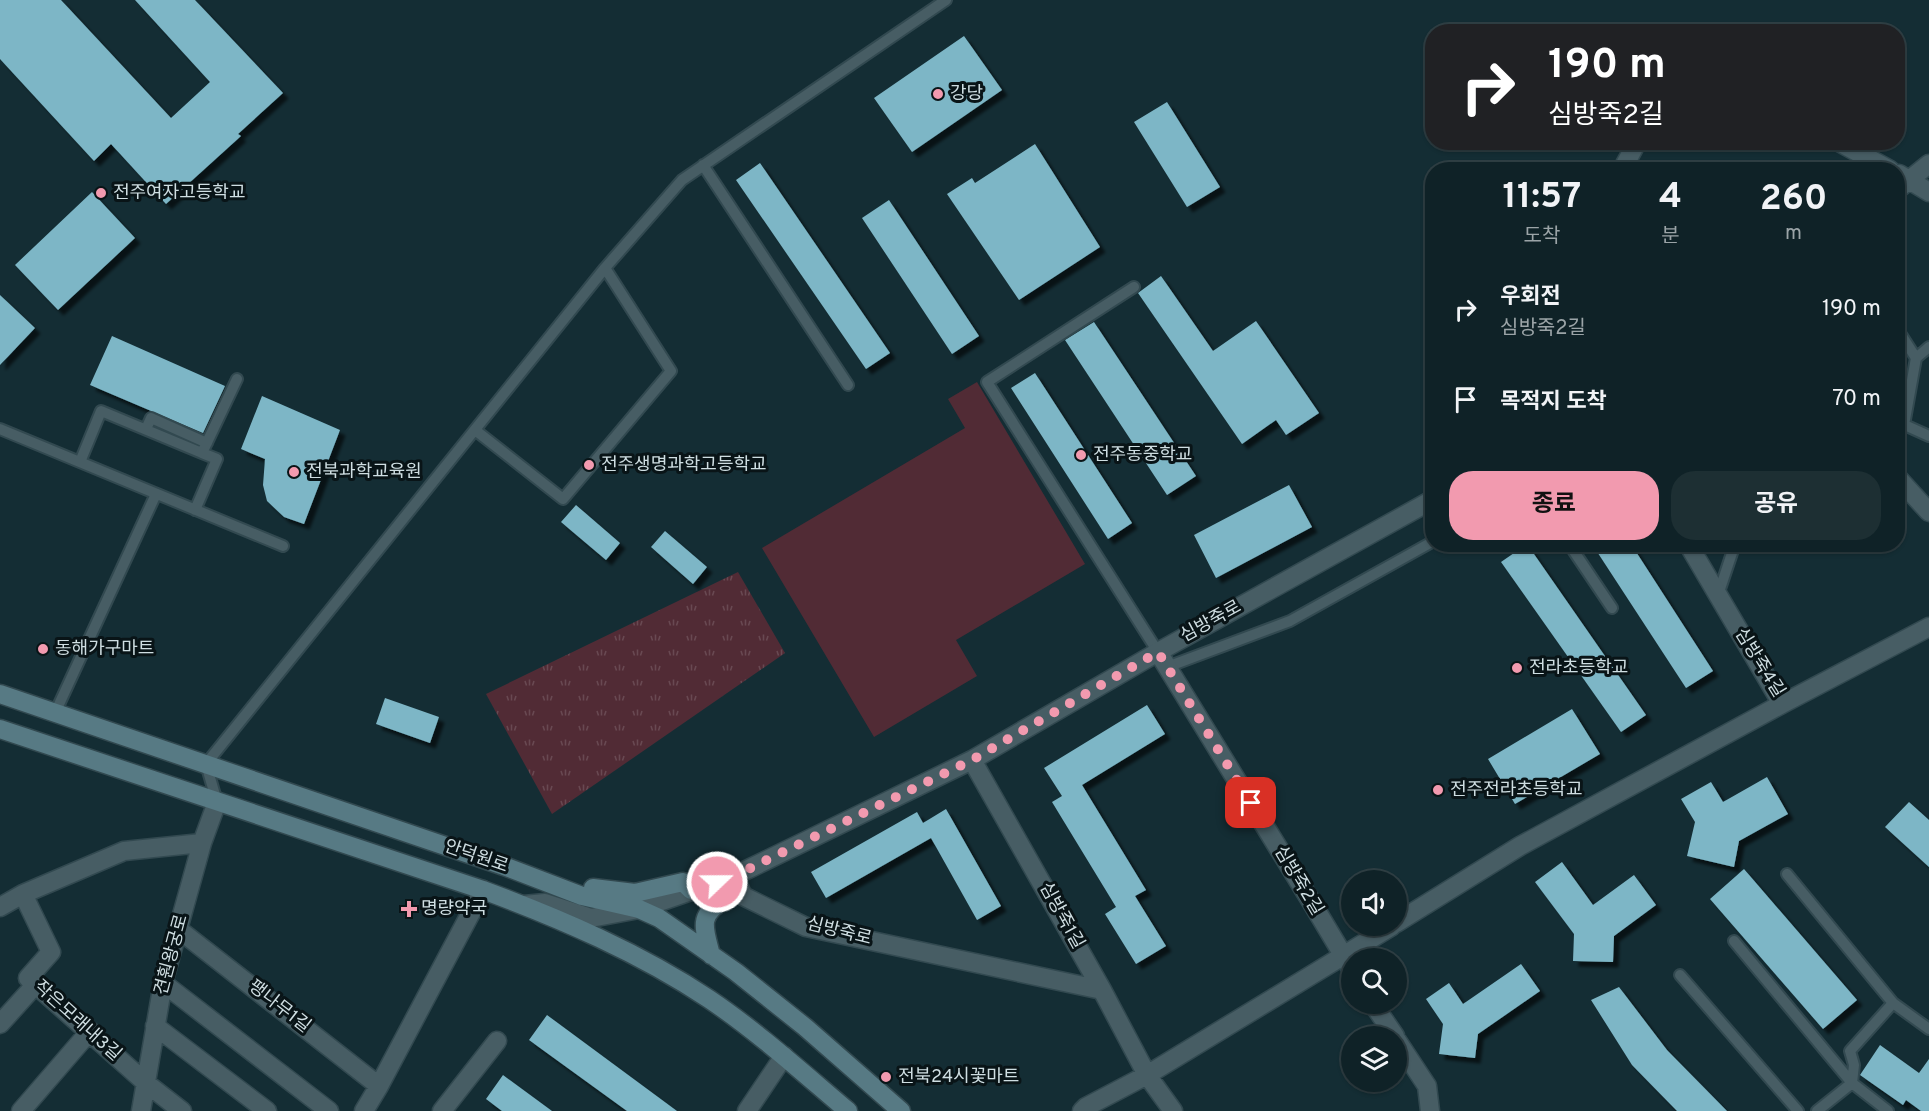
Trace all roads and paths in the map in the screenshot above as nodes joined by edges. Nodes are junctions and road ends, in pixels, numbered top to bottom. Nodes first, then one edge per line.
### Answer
1 (946, 0) edge
2 (1854, 150) edge
3 (1875, 162) edge
4 (1929, 164) edge
5 (703, 165) junction
6 (1905, 179) edge
7 (1905, 183) edge
8 (1929, 192) edge
9 (605, 268) junction
10 (1134, 287) dead end
11 (1905, 341) edge
12 (1929, 347) edge
13 (1916, 358) junction
14 (237, 379) dead end
15 (848, 386) dead end
16 (1905, 406) edge
17 (1905, 425) edge
18 (0, 429) edge
19 (475, 430) junction
20 (1929, 436) edge
21 (204, 448) junction
22 (80, 462) junction
23 (1905, 486) edge
24 (156, 494) junction
25 (1425, 504) edge
26 (195, 510) junction
27 (1929, 512) edge
28 (283, 546) dead end
29 (1425, 546) edge
30 (1574, 552) edge
31 (1693, 552) edge
32 (1732, 552) edge
33 (1718, 596) junction
34 (1612, 608) dead end
35 (1929, 627) edge
36 (1163, 659) junction
37 (0, 694) edge
38 (1782, 704) junction
39 (55, 713) junction
40 (0, 729) edge
41 (972, 760) junction
42 (206, 764) junction
43 (217, 802) junction
44 (202, 843) junction
45 (1787, 874) dead end
46 (734, 876) junction
47 (717, 882) junction
48 (483, 890) junction
49 (691, 891) junction
50 (23, 894) junction
51 (582, 896) junction
52 (524, 905) junction
53 (0, 906) edge
54 (639, 909) junction
55 (1407, 916) edge
56 (178, 929) junction
57 (1380, 936) edge
58 (1734, 941) dead end
59 (1366, 948) edge
60 (1341, 954) edge
61 (711, 955) junction
62 (1341, 967) edge
63 (1680, 975) dead end
64 (163, 983) junction
65 (36, 984) junction
66 (1102, 990) junction
67 (1893, 1003) junction
68 (0, 1024) edge
69 (155, 1026) junction
70 (1929, 1029) edge
71 (90, 1031) junction
72 (497, 1041) dead end
73 (1407, 1055) edge
74 (784, 1056) junction
75 (1147, 1075) junction
76 (146, 1083) junction
77 (1852, 1083) junction
78 (379, 1086) junction
79 (1086, 1110) edge
80 (21, 1111) edge
81 (141, 1111) edge
82 (182, 1111) edge
83 (267, 1111) edge
84 (329, 1111) edge
85 (364, 1111) edge
86 (442, 1111) edge
87 (747, 1111) edge
88 (848, 1111) edge
89 (901, 1111) edge
90 (1173, 1111) edge
91 (1430, 1111) edge
92 (1798, 1111) edge
93 (1817, 1111) edge
94 (1888, 1111) edge

1 - 5 lane
2 - 3 street
4 - 6 street
5 - 9 lane
5 - 15 lane
7 - 8 street
9 - 19 lane
9 - 19 lane
10 - 36 lane
11 - 13 lane
12 - 13 lane
13 - 16 lane
14 - 21 lane
17 - 20 lane
18 - 22 lane
19 - 42 lane
21 - 22 lane
21 - 26 lane
22 - 24 lane
23 - 27 street
24 - 26 lane
24 - 39 lane
25 - 36 street, 심방죽로
26 - 28 lane
29 - 36 lane
30 - 34 lane
31 - 33 street, 심방죽4길
32 - 33 lane
33 - 38 street, 심방죽4길
35 - 38 street, 심방죽4길
36 - 41 street, 심방죽로
36 - 60 street, 심방죽2길
37 - 39 street, 안덕원로
38 - 55 street
39 - 42 street, 안덕원로
40 - 43 street, 안덕원로
41 - 46 street, 심방죽로
41 - 66 street, 심방죽1길
42 - 43 lane
42 - 51 street, 안덕원로
43 - 44 street, 견훤왕궁로
43 - 48 street, 안덕원로
44 - 50 street
44 - 56 street, 견훤왕궁로
45 - 67 lane
46 - 47 street, 심방죽로
46 - 66 street, 심방죽로
47 - 49 street, 심방죽로
47 - 61 street
48 - 52 street, 안덕원로
48 - 78 street
49 - 51 street
49 - 54 street, 심방죽로
50 - 53 street
50 - 65 street, 작은모래내3길
51 - 54 street, 안덕원로
52 - 54 street, 심방죽로
52 - 74 street, 안덕원로
54 - 61 street, 안덕원로
56 - 64 street, 견훤왕궁로
56 - 78 street, 팽나무1길
57 - 59 street
58 - 77 lane
61 - 89 street, 안덕원로
62 - 75 street
63 - 92 lane
64 - 69 street, 견훤왕궁로
64 - 84 street
65 - 68 street
65 - 71 street, 작은모래내3길
66 - 75 street, 심방죽1길
67 - 70 lane
67 - 77 lane
69 - 76 street, 견훤왕궁로
69 - 83 street
71 - 76 street, 작은모래내3길
71 - 80 street
72 - 86 street
73 - 91 street
74 - 87 street
74 - 88 street, 안덕원로
75 - 79 street
75 - 90 street, 심방죽1길
76 - 81 street, 견훤왕궁로
76 - 82 street
77 - 93 lane
77 - 94 lane
78 - 85 street

